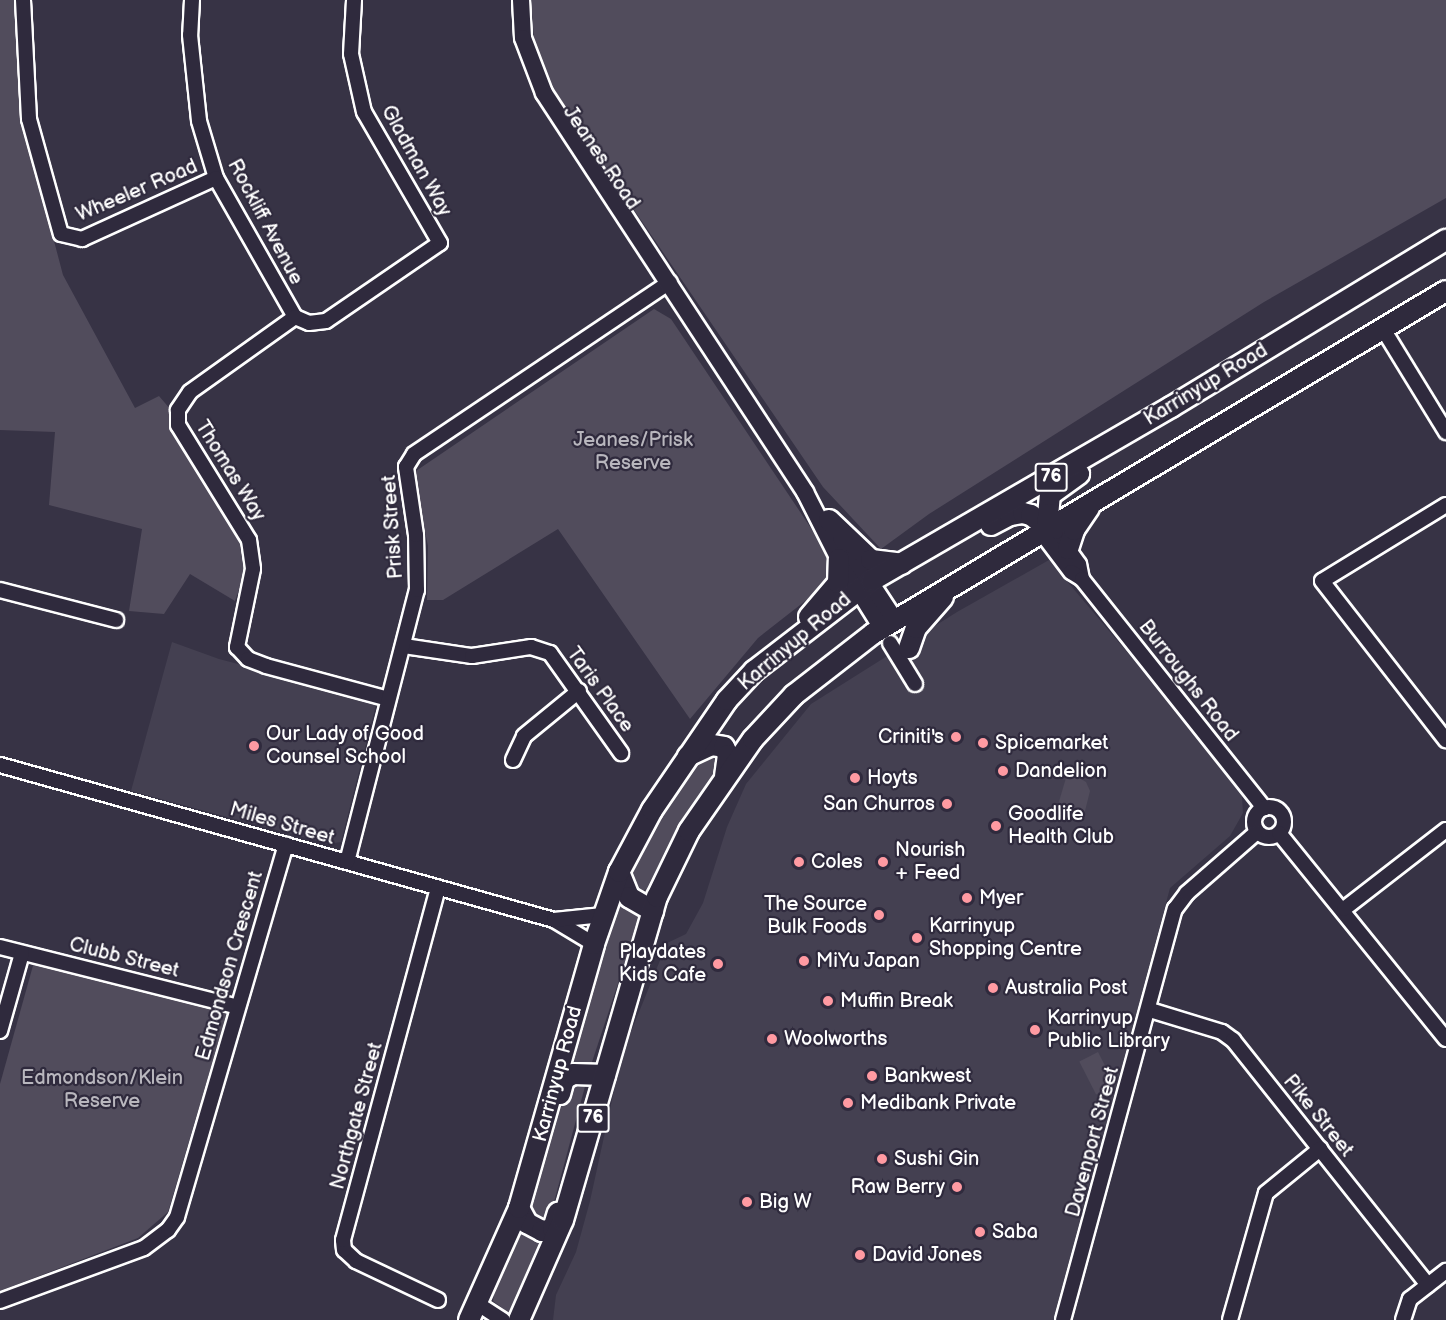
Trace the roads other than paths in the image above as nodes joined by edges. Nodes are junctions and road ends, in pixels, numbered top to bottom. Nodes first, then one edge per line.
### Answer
1 (23, 0) edge
2 (192, 0) edge
3 (354, 0) edge
4 (511, 0) edge
5 (521, 0) edge
6 (216, 178) junction
7 (1446, 240) edge
8 (666, 285) junction
9 (1446, 291) edge
10 (295, 317) junction
11 (1383, 329) junction
12 (1171, 407) junction
13 (1446, 432) edge
14 (805, 492) junction
15 (1090, 505) junction
16 (1446, 505) edge
17 (829, 520) junction
18 (1047, 528) junction
19 (931, 547) junction
20 (1068, 549) junction
21 (839, 559) junction
22 (903, 564) junction
23 (1083, 579) junction
24 (865, 586) junction
25 (950, 588) junction
26 (0, 590) edge
27 (116, 620) dead end
28 (894, 635) junction
29 (404, 646) junction
30 (754, 671) junction
31 (915, 684) dead end
32 (579, 692) junction
33 (388, 699) junction
34 (1446, 740) edge
35 (621, 753) dead end
36 (688, 756) junction
37 (513, 760) dead end
38 (0, 765) edge
39 (721, 784) junction
40 (1264, 808) junction
41 (1446, 830) edge
42 (1257, 832) junction
43 (1280, 833) junction
44 (286, 845) junction
45 (347, 862) junction
46 (619, 872) junction
47 (438, 888) junction
48 (1344, 909) junction
49 (653, 911) junction
50 (603, 915) junction
51 (554, 920) junction
52 (594, 944) junction
53 (0, 947) edge
54 (22, 953) junction
55 (238, 1007) junction
56 (1150, 1010) junction
57 (0, 1031) edge
58 (1446, 1039) edge
59 (605, 1075) junction
60 (539, 1142) junction
61 (1320, 1149) junction
62 (571, 1192) junction
63 (519, 1208) junction
64 (1446, 1271) edge
65 (1428, 1285) junction
66 (438, 1300) dead end
67 (0, 1302) edge
68 (472, 1316) edge
69 (503, 1320) edge
70 (519, 1320) edge
71 (538, 1320) edge
72 (1063, 1320) edge
73 (1230, 1320) edge
74 (1403, 1320) edge

1 - 6 street, Wheeler Road
2 - 6 street, Rockliff Avenue
3 - 10 street, Gladman Way
4 - 8 main road, Jeanes Road
5 - 8 main road, Jeanes Road
6 - 10 street, Rockliff Avenue
7 - 12 highway, Karrinyup Road / 76
8 - 14 main road, Jeanes Road
8 - 29 street, Prisk Street
9 - 11 highway, Karrinyup Road / 76
10 - 33 street, Thomas Way
11 - 13 street
11 - 15 highway, Karrinyup Road / 76
12 - 18 highway
12 - 19 highway, Karrinyup Road / 76
14 - 17 main road, Jeanes Road
14 - 21 main road, Jeanes Road
15 - 18 highway, Karrinyup Road / 76
15 - 20 highway
16 - 34 street
17 - 22 highway
17 - 24 main road, Jeanes Road
18 - 19 highway
18 - 20 street, Burroughs Road
18 - 23 street, Burroughs Road
18 - 25 highway, Karrinyup Road / 76
19 - 22 highway, Karrinyup Road / 76
20 - 23 street, Burroughs Road
21 - 24 main road, Jeanes Road
21 - 30 highway
22 - 24 highway, Karrinyup Road / 76
23 - 40 street, Burroughs Road
24 - 28 main road, Jeanes Road
24 - 30 highway, Karrinyup Road / 76
25 - 28 highway, Karrinyup Road / 76
25 - 28 highway
26 - 27 street
28 - 31 street
28 - 39 highway, Karrinyup Road / 76
29 - 32 street, Taris Place
29 - 33 street, Prisk Street
30 - 36 highway, Karrinyup Road / 76
32 - 35 street, Taris Place
32 - 37 street
33 - 45 street, Prisk Street
36 - 39 highway
36 - 46 highway, Karrinyup Road / 76
38 - 44 street, Miles Street
39 - 49 highway, Karrinyup Road / 76
40 - 42 street
40 - 43 street
41 - 48 street
42 - 43 street
42 - 56 street, Davenport Street
43 - 48 street
44 - 45 street, Miles Street
44 - 55 street, Edmondson Crescent
45 - 47 street, Miles Street
46 - 49 highway
46 - 50 highway, Karrinyup Road / 76
47 - 51 street, Miles Street
47 - 66 street, Northgate Street
48 - 58 street
49 - 59 highway, Karrinyup Road / 76
50 - 51 street, Miles Street
50 - 52 highway, Karrinyup Road / 76
51 - 52 street, Miles Street
52 - 60 highway, Karrinyup Road / 76
53 - 54 street, Clubb Street
54 - 55 street, Clubb Street
54 - 57 street
55 - 67 street, Edmondson Crescent
56 - 61 street, Pike Street
56 - 72 street, Davenport Street
59 - 60 highway
59 - 62 highway, Karrinyup Road / 76
60 - 63 highway, Karrinyup Road / 76
61 - 65 street, Pike Street
61 - 73 street
62 - 63 highway
62 - 70 highway, Karrinyup Road / 76
62 - 71 highway
63 - 68 highway, Karrinyup Road / 76
64 - 65 street
65 - 74 street
68 - 69 street

